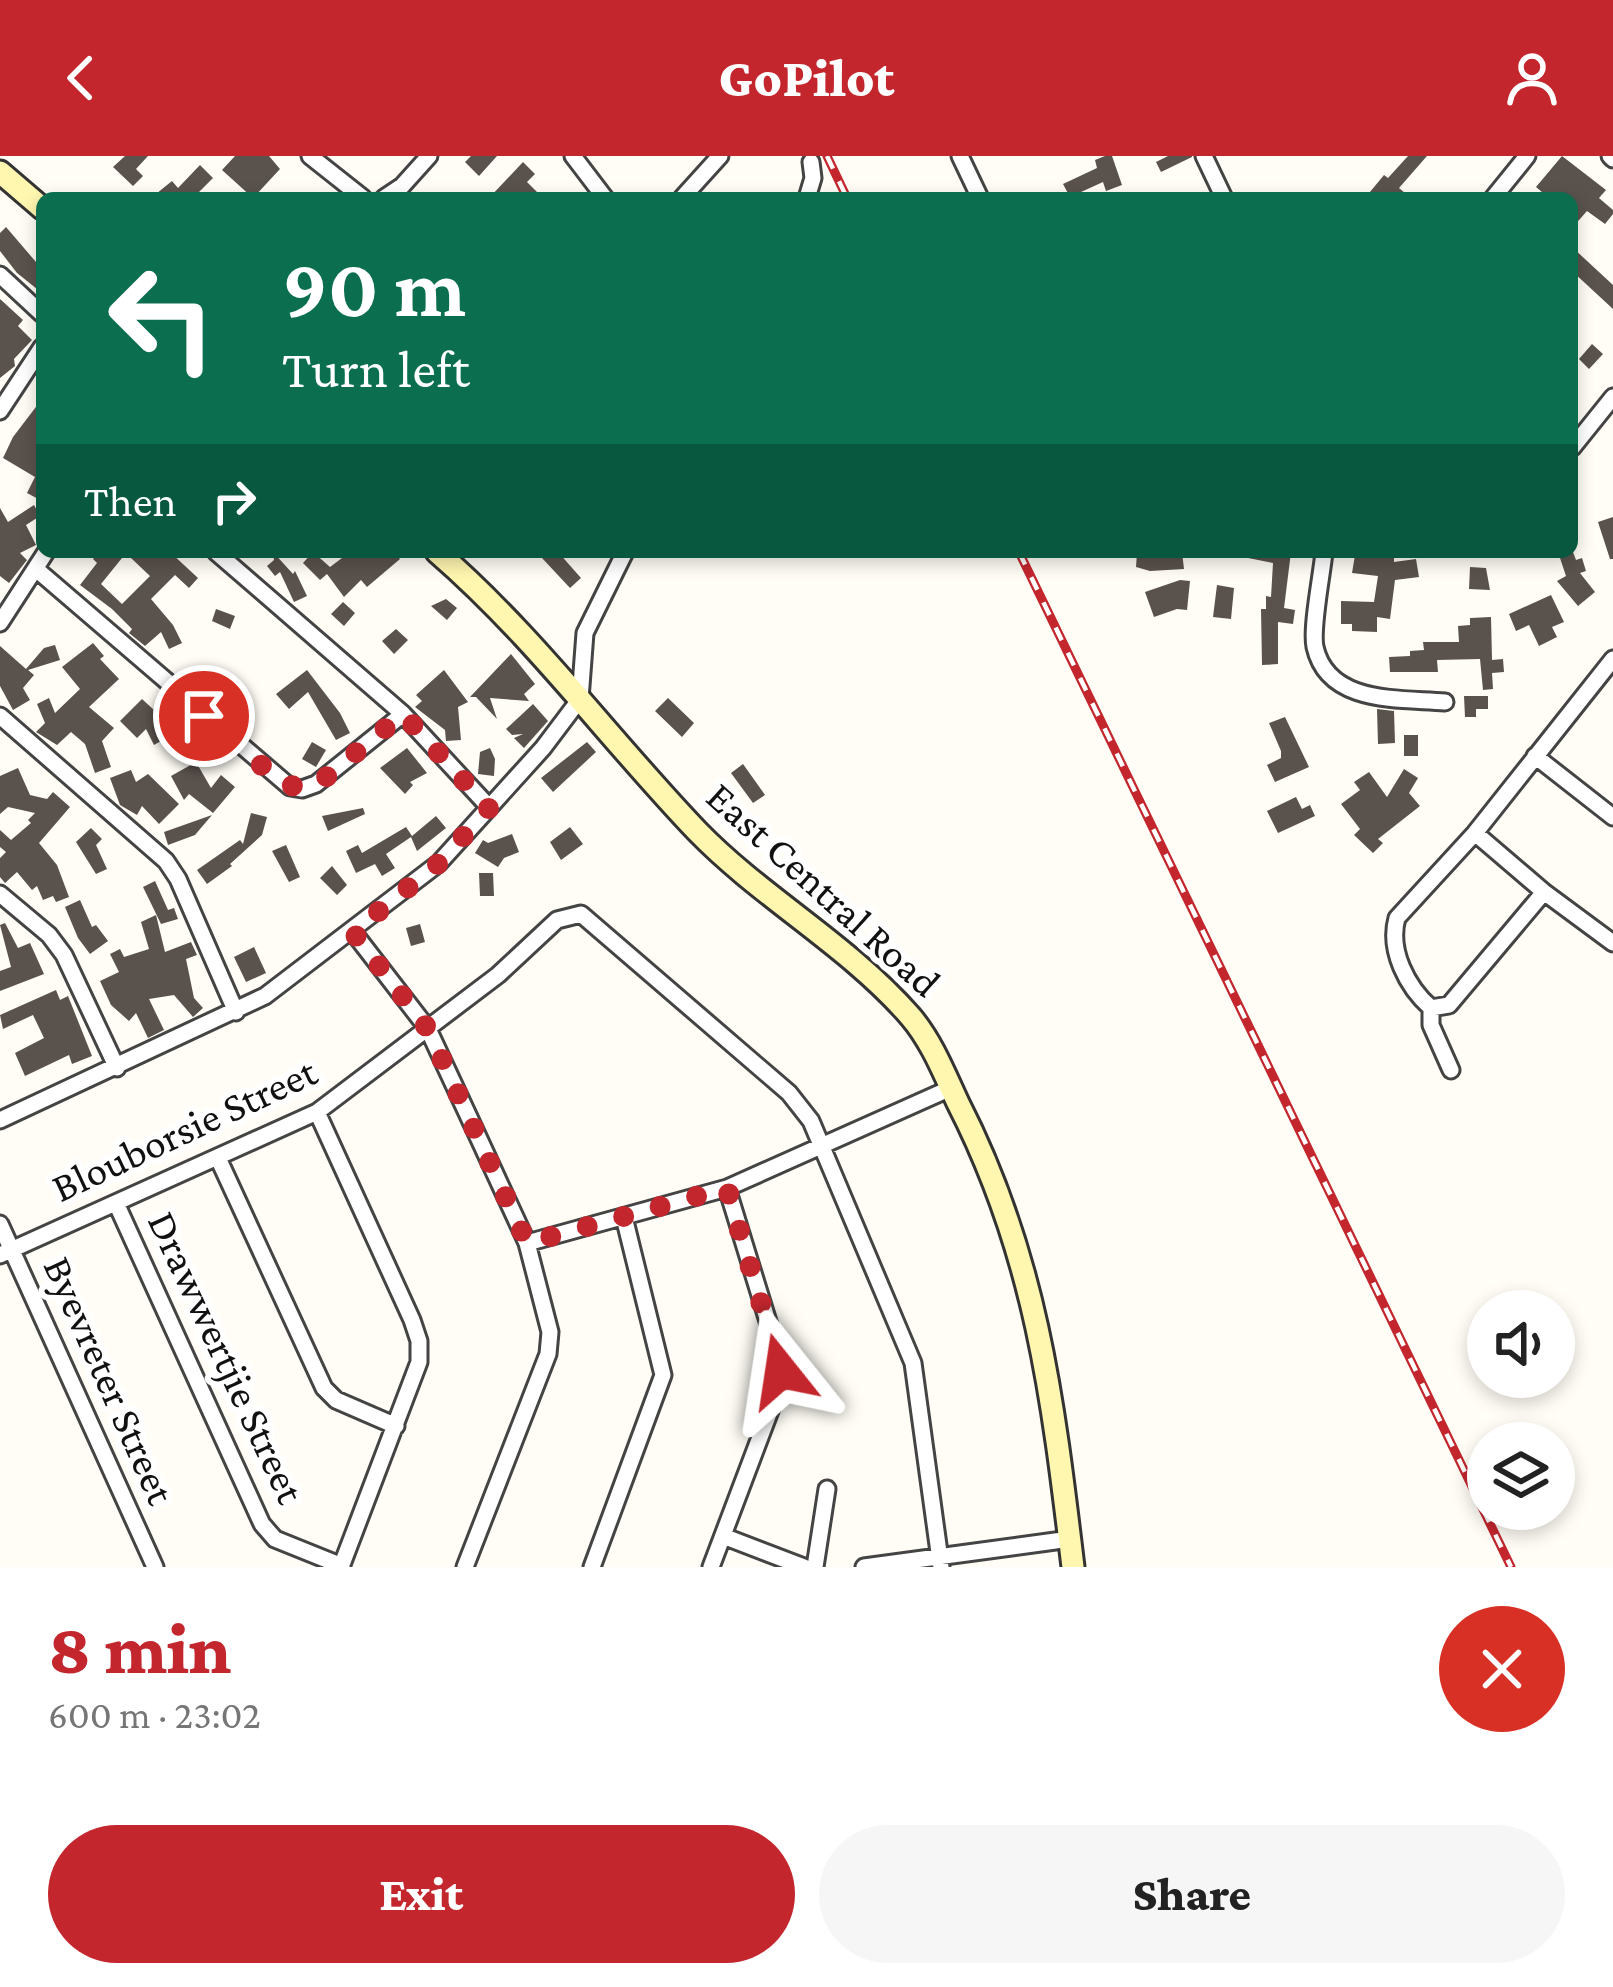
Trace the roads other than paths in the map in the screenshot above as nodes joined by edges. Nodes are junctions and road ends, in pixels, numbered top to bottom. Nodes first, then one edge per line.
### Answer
1 (310, 156) edge
2 (428, 156) edge
3 (573, 156) edge
4 (720, 156) edge
5 (960, 156) edge
6 (1204, 156) edge
7 (1527, 156) edge
8 (811, 162) dead end
9 (0, 172) edge
10 (355, 192) edge
11 (393, 192) edge
12 (600, 192) edge
13 (687, 192) edge
14 (809, 192) edge
15 (977, 192) edge
16 (1221, 192) edge
17 (1498, 192) edge
18 (36, 203) edge
19 (0, 275) edge
20 (36, 308) edge
21 (36, 355) edge
22 (1613, 397) edge
23 (2, 402) edge
24 (1578, 441) edge
25 (42, 558) edge
26 (223, 558) edge
27 (444, 558) edge
28 (622, 558) edge
29 (1323, 558) edge
30 (35, 569) junction
31 (0, 623) edge
32 (1613, 658) edge
33 (1607, 678) edge
34 (580, 699) junction
35 (1445, 702) dead end
36 (403, 714) junction
37 (0, 716) edge
38 (1535, 756) junction
39 (489, 808) junction
40 (1613, 818) edge
41 (1475, 833) junction
42 (1544, 892) junction
43 (0, 894) edge
44 (353, 932) junction
45 (1613, 944) edge
46 (1431, 1008) junction
47 (236, 1012) junction
48 (428, 1029) junction
49 (117, 1068) junction
50 (1451, 1070) dead end
51 (951, 1088) junction
52 (317, 1112) junction
53 (0, 1120) edge
54 (823, 1144) junction
55 (218, 1158) junction
56 (727, 1188) junction
57 (116, 1203) junction
58 (624, 1217) junction
59 (0, 1224) edge
60 (527, 1243) junction
61 (6, 1253) edge
62 (395, 1426) junction
63 (827, 1489) dead end
64 (723, 1536) junction
65 (1070, 1539) junction
66 (940, 1561) edge
67 (341, 1566) edge
68 (155, 1567) edge
69 (465, 1567) edge
70 (592, 1567) edge
71 (711, 1567) edge
72 (804, 1567) edge
73 (815, 1567) edge
74 (864, 1567) edge
75 (1073, 1567) edge

1 - 10 street
2 - 11 street
3 - 12 street
4 - 13 street
5 - 15 street
6 - 16 street
7 - 17 street
8 - 14 street
9 - 18 street
19 - 20 street
21 - 23 street
22 - 24 street
25 - 30 street
26 - 36 street
27 - 34 street, East Central Road
28 - 34 street
29 - 35 street
30 - 31 street
30 - 36 street
32 - 33 street
33 - 38 street
34 - 39 street
34 - 51 street, East Central Road
36 - 39 street
37 - 47 street
38 - 40 street
38 - 41 street
39 - 44 street
41 - 42 street
41 - 46 street
42 - 45 street
42 - 46 street
43 - 49 street
44 - 47 street
44 - 48 street
46 - 50 street
47 - 49 street
48 - 52 street, Blouborsie Street
48 - 54 street, Blouborsie Street
48 - 60 street
49 - 53 street
51 - 54 street
51 - 65 street, East Central Road
52 - 55 street, Blouborsie Street
52 - 62 street
54 - 56 street
54 - 66 street
55 - 57 street, Blouborsie Street
55 - 62 street
56 - 58 street
56 - 64 street
57 - 61 street, Blouborsie Street
57 - 67 street, Drawwertjie Street
58 - 60 street
58 - 70 street
59 - 61 street, Byevreter Street
60 - 69 street
61 - 68 street, Byevreter Street
62 - 67 street
63 - 73 street
64 - 71 street
64 - 72 street
65 - 66 street
65 - 75 street, East Central Road
66 - 74 street

